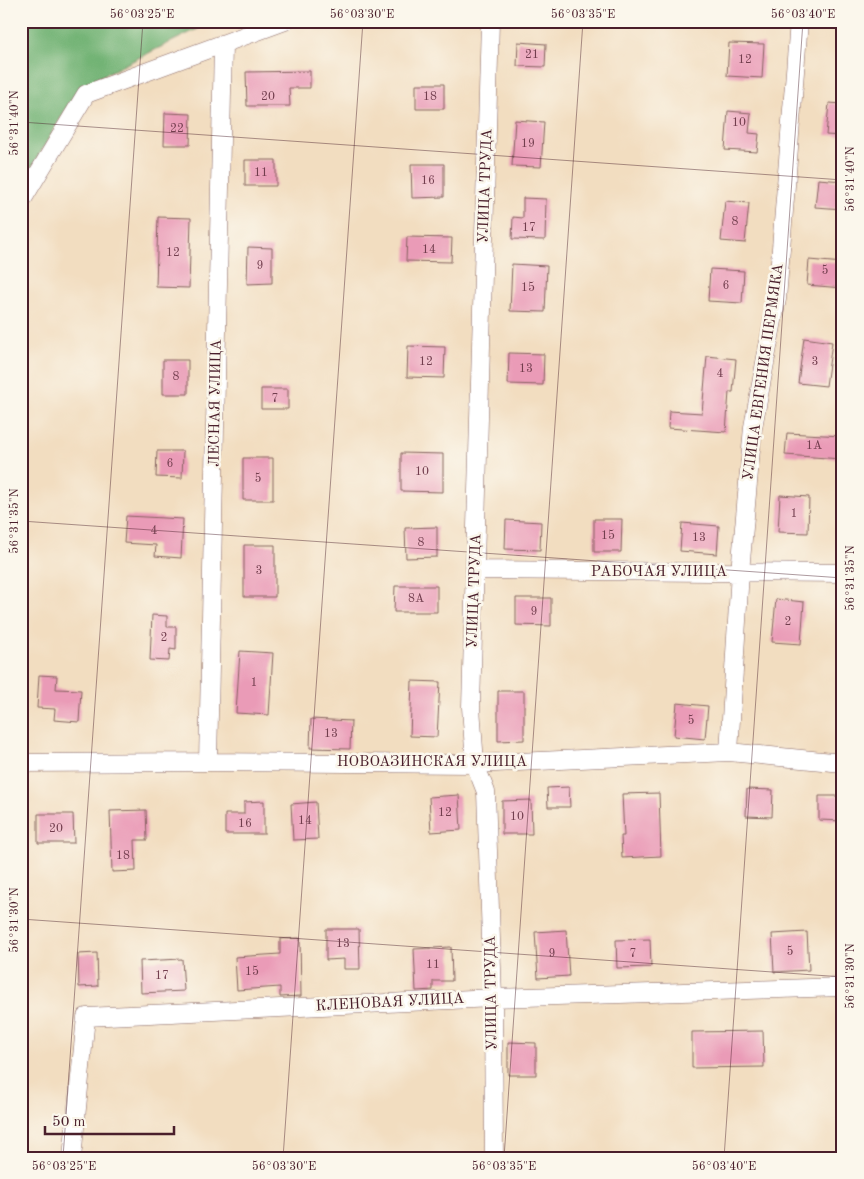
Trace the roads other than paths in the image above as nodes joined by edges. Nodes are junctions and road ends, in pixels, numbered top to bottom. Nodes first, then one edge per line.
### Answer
1 (284, 21) edge
2 (490, 21) edge
3 (799, 21) edge
4 (224, 44) junction
5 (21, 202) edge
6 (475, 570) junction
7 (740, 572) junction
8 (843, 573) edge
9 (729, 752) junction
10 (208, 762) junction
11 (21, 763) edge
12 (475, 764) junction
13 (843, 764) edge
14 (843, 986) edge
15 (492, 998) junction
16 (72, 1158) edge
17 (494, 1158) edge

1 - 4 street
2 - 6 street, УЛИЦА ТРУДА
3 - 7 street, УЛИЦА ЕВГЕНИЯ ПЕРМЯКА
4 - 5 street
4 - 10 street, ЛЕСНАЯ УЛИЦА
6 - 7 street, РАБОЧАЯ УЛИЦА
6 - 12 street, УЛИЦА ТРУДА
7 - 8 street, РАБОЧАЯ УЛИЦА
7 - 9 street, УЛИЦА ЕВГЕНИЯ ПЕРМЯКА
9 - 12 street, НОВОАЗИНСКАЯ УЛИЦА
9 - 13 street, НОВОАЗИНСКАЯ УЛИЦА
10 - 11 street, НОВОАЗИНСКАЯ УЛИЦА
10 - 12 street, НОВОАЗИНСКАЯ УЛИЦА
12 - 15 street, УЛИЦА ТРУДА
14 - 15 street, КЛЕНОВАЯ УЛИЦА
15 - 16 street, КЛЕНОВАЯ УЛИЦА
15 - 17 street, УЛИЦА ТРУДА

